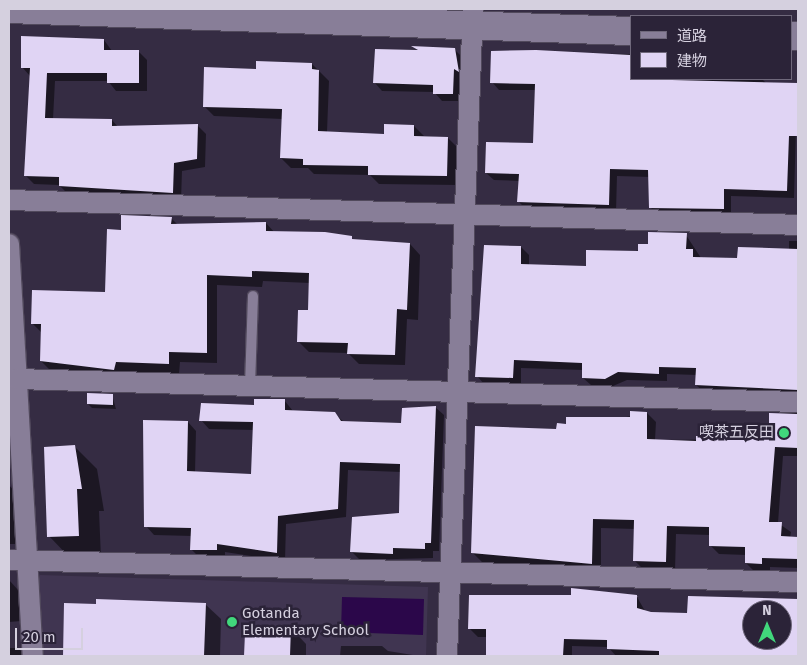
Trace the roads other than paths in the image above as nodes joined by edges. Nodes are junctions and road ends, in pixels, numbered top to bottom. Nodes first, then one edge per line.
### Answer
1 (9, 9) edge
2 (473, 17) edge
3 (630, 31) edge
4 (9, 200) edge
5 (465, 213) junction
6 (798, 225) edge
7 (9, 244) edge
8 (253, 296) dead end
9 (17, 379) junction
10 (250, 386) junction
11 (458, 393) junction
12 (798, 402) edge
13 (18, 560) edge
14 (450, 574) junction
15 (798, 582) edge
16 (33, 656) edge
17 (447, 656) edge

1 - 2 street
2 - 3 street
2 - 5 street
4 - 5 street
5 - 6 street
5 - 11 street
7 - 9 street
8 - 10 lane
9 - 10 street
9 - 13 street
10 - 11 street
11 - 12 street
11 - 14 street
13 - 14 street
13 - 16 street
14 - 15 street
14 - 17 street

